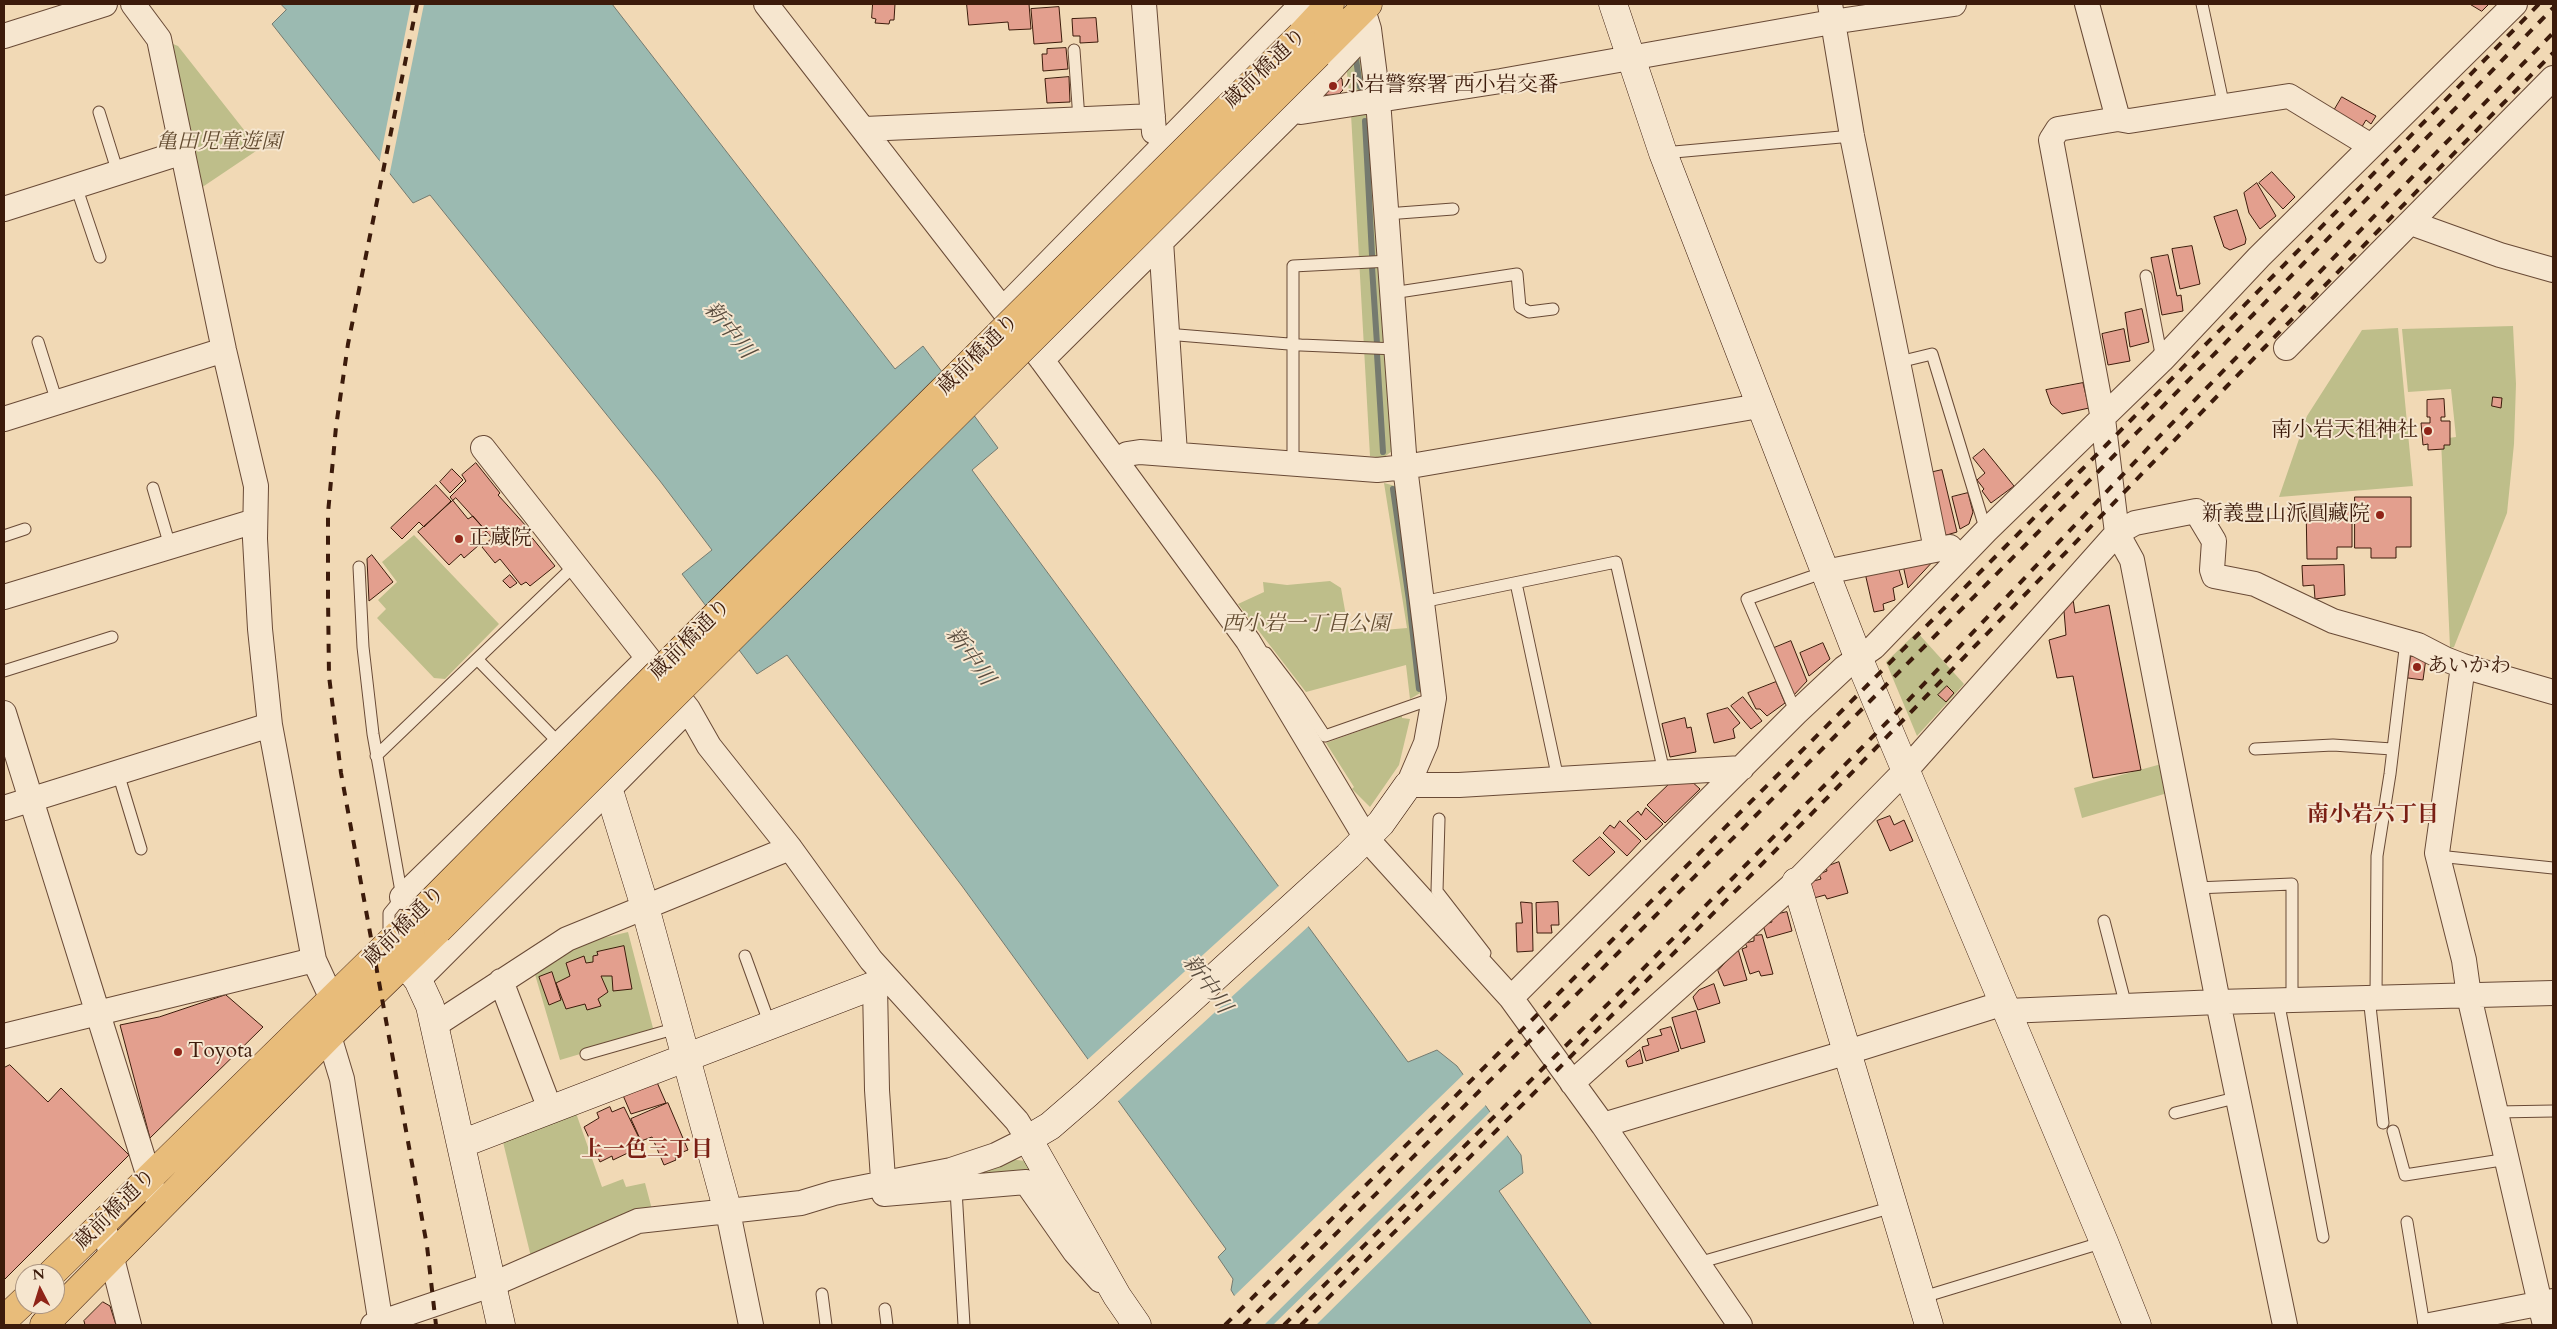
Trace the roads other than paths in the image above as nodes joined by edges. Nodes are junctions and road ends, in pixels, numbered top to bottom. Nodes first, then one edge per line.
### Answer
1 (105, 4) edge
2 (133, 4) edge
3 (766, 4) edge
4 (1144, 4) edge
5 (1302, 4) edge
6 (1330, 4) edge
7 (1614, 4) edge
8 (1954, 4) edge
9 (2086, 4) edge
10 (2202, 4) edge
11 (2515, 4) edge
12 (1911, 6) edge
13 (1831, 13) edge
14 (1367, 14) edge
15 (4, 36) edge
16 (1310, 44) junction
17 (1074, 50) dead end
18 (1631, 58) junction
19 (2553, 78) edge
20 (1378, 100) junction
21 (2224, 107) junction
22 (1294, 110) junction
23 (99, 112) dead end
24 (1153, 116) junction
25 (2118, 119) junction
26 (1079, 120) junction
27 (865, 129) junction
28 (1852, 136) junction
29 (2371, 146) junction
30 (183, 152) junction
31 (1664, 153) junction
32 (1156, 154) junction
33 (118, 173) junction
34 (76, 186) junction
35 (4, 209) edge
36 (1453, 209) dead end
37 (1386, 214) junction
38 (2411, 223) junction
39 (1161, 240) junction
40 (100, 257) dead end
41 (1390, 261) junction
42 (2553, 270) edge
43 (2146, 276) dead end
44 (1392, 293) junction
45 (1003, 309) junction
46 (1554, 309) dead end
47 (1166, 334) junction
48 (38, 342) dead end
49 (1294, 344) junction
50 (2286, 348) dead end
51 (1396, 349) junction
52 (224, 350) junction
53 (1042, 360) junction
54 (2162, 360) junction
55 (1898, 362) junction
56 (57, 402) junction
57 (1760, 406) junction
58 (4, 419) edge
59 (2102, 419) junction
60 (483, 448) dead end
61 (1175, 453) junction
62 (1116, 461) junction
63 (1294, 464) junction
64 (1405, 468) junction
65 (153, 488) dead end
66 (256, 521) junction
67 (25, 529) dead end
68 (1986, 531) junction
69 (2117, 533) junction
70 (4, 536) edge
71 (170, 546) junction
72 (1936, 549) junction
73 (1968, 550) junction
74 (359, 566) dead end
75 (574, 566) junction
76 (1825, 572) junction
77 (1516, 584) junction
78 (4, 597) edge
79 (1422, 602) junction
80 (112, 637) dead end
81 (1248, 641) junction
82 (2406, 641) junction
83 (1858, 657) junction
84 (648, 658) junction
85 (478, 660) junction
86 (2463, 666) junction
87 (4, 671) edge
88 (2553, 692) edge
89 (1434, 698) junction
90 (688, 709) junction
91 (4, 713) edge
92 (1796, 714) junction
93 (270, 725) junction
94 (559, 743) junction
95 (2255, 749) dead end
96 (2392, 749) junction
97 (376, 756) junction
98 (1742, 768) junction
99 (1907, 769) junction
100 (1664, 772) junction
101 (118, 773) junction
102 (1558, 779) junction
103 (1408, 785) junction
104 (610, 793) junction
105 (31, 799) junction
106 (4, 808) edge
107 (1439, 819) dead end
108 (1366, 838) junction
109 (790, 848) junction
110 (141, 849) dead end
111 (2438, 856) junction
112 (2553, 868) edge
113 (1796, 882) junction
114 (2196, 888) junction
115 (645, 907) junction
116 (421, 912) junction
117 (2104, 921) dead end
118 (745, 956) dead end
119 (314, 960) junction
120 (411, 972) junction
121 (501, 981) junction
122 (1494, 981) junction
123 (881, 982) junction
124 (2553, 993) edge
125 (2469, 996) junction
126 (2372, 997) junction
127 (1511, 998) junction
128 (332, 999) junction
129 (2285, 1000) junction
130 (2218, 1002) junction
131 (2126, 1006) junction
132 (2006, 1007) junction
133 (97, 1012) junction
134 (435, 1025) junction
135 (770, 1026) junction
136 (677, 1028) junction
137 (4, 1036) edge
138 (329, 1036) junction
139 (1848, 1052) junction
140 (586, 1054) dead end
141 (685, 1058) junction
142 (1572, 1083) junction
143 (2238, 1097) junction
144 (550, 1109) junction
145 (2553, 1111) edge
146 (2497, 1112) junction
147 (2175, 1113) dead end
148 (2383, 1123) dead end
149 (1603, 1125) junction
150 (2393, 1131) dead end
151 (1039, 1132) junction
152 (461, 1144) junction
153 (2508, 1159) junction
154 (148, 1177) junction
155 (883, 1184) junction
156 (956, 1190) junction
157 (1893, 1207) junction
158 (159, 1210) junction
159 (728, 1212) junction
160 (2406, 1222) dead end
161 (103, 1223) junction
162 (2323, 1236) dead end
163 (2104, 1242) junction
164 (112, 1258) junction
165 (1698, 1263) junction
166 (61, 1264) edge
167 (491, 1285) junction
168 (822, 1294) dead end
169 (1117, 1296) junction
170 (2547, 1302) edge
171 (885, 1309) dead end
172 (15, 1310) edge
173 (1923, 1318) edge
174 (4, 1320) edge
175 (44, 1325) edge
176 (129, 1325) edge
177 (378, 1325) edge
178 (500, 1325) edge
179 (751, 1325) edge
180 (826, 1325) edge
181 (887, 1325) edge
182 (964, 1325) edge
183 (1137, 1325) edge
184 (1740, 1325) edge
185 (2137, 1325) edge
186 (2284, 1325) edge
187 (2424, 1325) edge
188 (2430, 1325) edge
189 (2545, 1325) edge

1 - 15 street
2 - 30 street
3 - 27 street
4 - 24 street
5 - 32 street
6 - 16 main road, 蔵前橋通り
7 - 18 street
8 - 12 street
9 - 25 street
10 - 21 lane
11 - 29 street
12 - 13 street
13 - 18 street
13 - 28 street
14 - 16 main road, 蔵前橋通り
14 - 20 street
14 - 22 street
16 - 116 main road, 蔵前橋通り, bridge
17 - 26 lane
18 - 20 street
18 - 31 street
19 - 38 street
20 - 22 street
20 - 37 street
21 - 25 street
21 - 29 street
22 - 39 street
23 - 33 lane
24 - 26 street
24 - 32 street
25 - 59 street
26 - 27 street
27 - 45 street
28 - 31 lane
28 - 55 street
29 - 54 street
30 - 33 street
30 - 52 street
31 - 57 street
32 - 45 street
33 - 34 street
34 - 35 street
34 - 40 lane
36 - 37 lane
37 - 41 street
38 - 42 street
38 - 50 street
39 - 47 street
39 - 53 street
41 - 44 street
41 - 49 lane
43 - 54 lane
44 - 46 lane
44 - 51 street
45 - 53 street
47 - 49 lane
47 - 61 street
48 - 56 lane
49 - 51 lane
49 - 63 lane
51 - 64 street
52 - 56 street
52 - 66 street
53 - 62 street
54 - 59 street
55 - 68 lane
55 - 72 street
56 - 58 street
57 - 64 street
57 - 76 street
59 - 68 street
59 - 69 street
60 - 75 street
61 - 62 street
61 - 63 street
62 - 81 street
63 - 64 street
64 - 79 street
65 - 71 lane
66 - 71 street
66 - 93 street
67 - 70 lane
68 - 73 street
69 - 82 street
69 - 99 street
69 - 114 street
71 - 78 street
72 - 73 street
72 - 76 street
73 - 83 street
74 - 97 lane
75 - 84 street
75 - 85 lane
76 - 83 street
76 - 92 lane
77 - 79 lane
77 - 100 lane
77 - 102 lane
79 - 89 street
80 - 87 lane
81 - 89 lane
81 - 108 street
82 - 86 street
82 - 96 lane
83 - 92 street
83 - 99 street
84 - 90 street
84 - 94 street
85 - 94 lane
85 - 97 lane
86 - 88 street
86 - 111 street
89 - 103 street
90 - 104 street
90 - 109 street
91 - 105 street
92 - 98 street
93 - 101 street
93 - 119 street
94 - 116 street
95 - 96 lane
96 - 126 lane
97 - 116 lane
98 - 100 street
98 - 127 street
99 - 113 street
99 - 132 street
100 - 102 street
101 - 105 street
101 - 110 lane
102 - 103 street
103 - 108 street
104 - 115 street
104 - 120 street
105 - 106 street
105 - 133 street
107 - 122 lane
108 - 122 street
108 - 151 street
109 - 115 street
109 - 123 street
111 - 112 lane
111 - 125 street
113 - 139 street
113 - 142 street
114 - 129 lane
114 - 130 street
115 - 121 street
115 - 136 street
116 - 120 main road, 蔵前橋通り
116 - 128 main road, 蔵前橋通り
117 - 131 lane
118 - 135 lane
119 - 128 street
119 - 133 street
120 - 134 street
120 - 138 main road, 蔵前橋通り
121 - 134 street
121 - 144 street
122 - 127 street
123 - 135 street
123 - 151 street
123 - 155 street
124 - 125 street
125 - 126 street
125 - 146 street
126 - 129 street
126 - 148 lane
127 - 142 street
128 - 154 main road, 蔵前橋通り
129 - 130 street
129 - 162 lane
130 - 131 street
130 - 143 street
131 - 132 street
132 - 139 street
132 - 163 street
133 - 137 street
133 - 154 street
134 - 152 street
135 - 141 street
136 - 140 lane
136 - 141 street
138 - 158 main road, 蔵前橋通り
138 - 177 street
139 - 149 street
139 - 157 street
141 - 144 street
141 - 159 street
142 - 149 street
143 - 147 lane
143 - 186 street
144 - 152 street
145 - 146 lane
146 - 153 street
149 - 165 street
150 - 153 lane
151 - 155 street
151 - 169 street
152 - 167 street
153 - 170 street
154 - 158 street
154 - 161 main road, 蔵前橋通り
155 - 156 street
155 - 159 street
156 - 169 street
156 - 182 lane
157 - 165 lane
157 - 173 street
158 - 164 main road, 蔵前橋通り
159 - 167 street
159 - 179 street
160 - 187 lane
161 - 164 street
161 - 166 main road, 蔵前橋通り
163 - 173 lane
163 - 185 street
164 - 175 main road, 蔵前橋通り
164 - 176 street
165 - 184 street
167 - 177 street
167 - 178 street
168 - 180 lane
169 - 183 street
170 - 188 street
170 - 189 street
171 - 181 lane
172 - 174 main road

